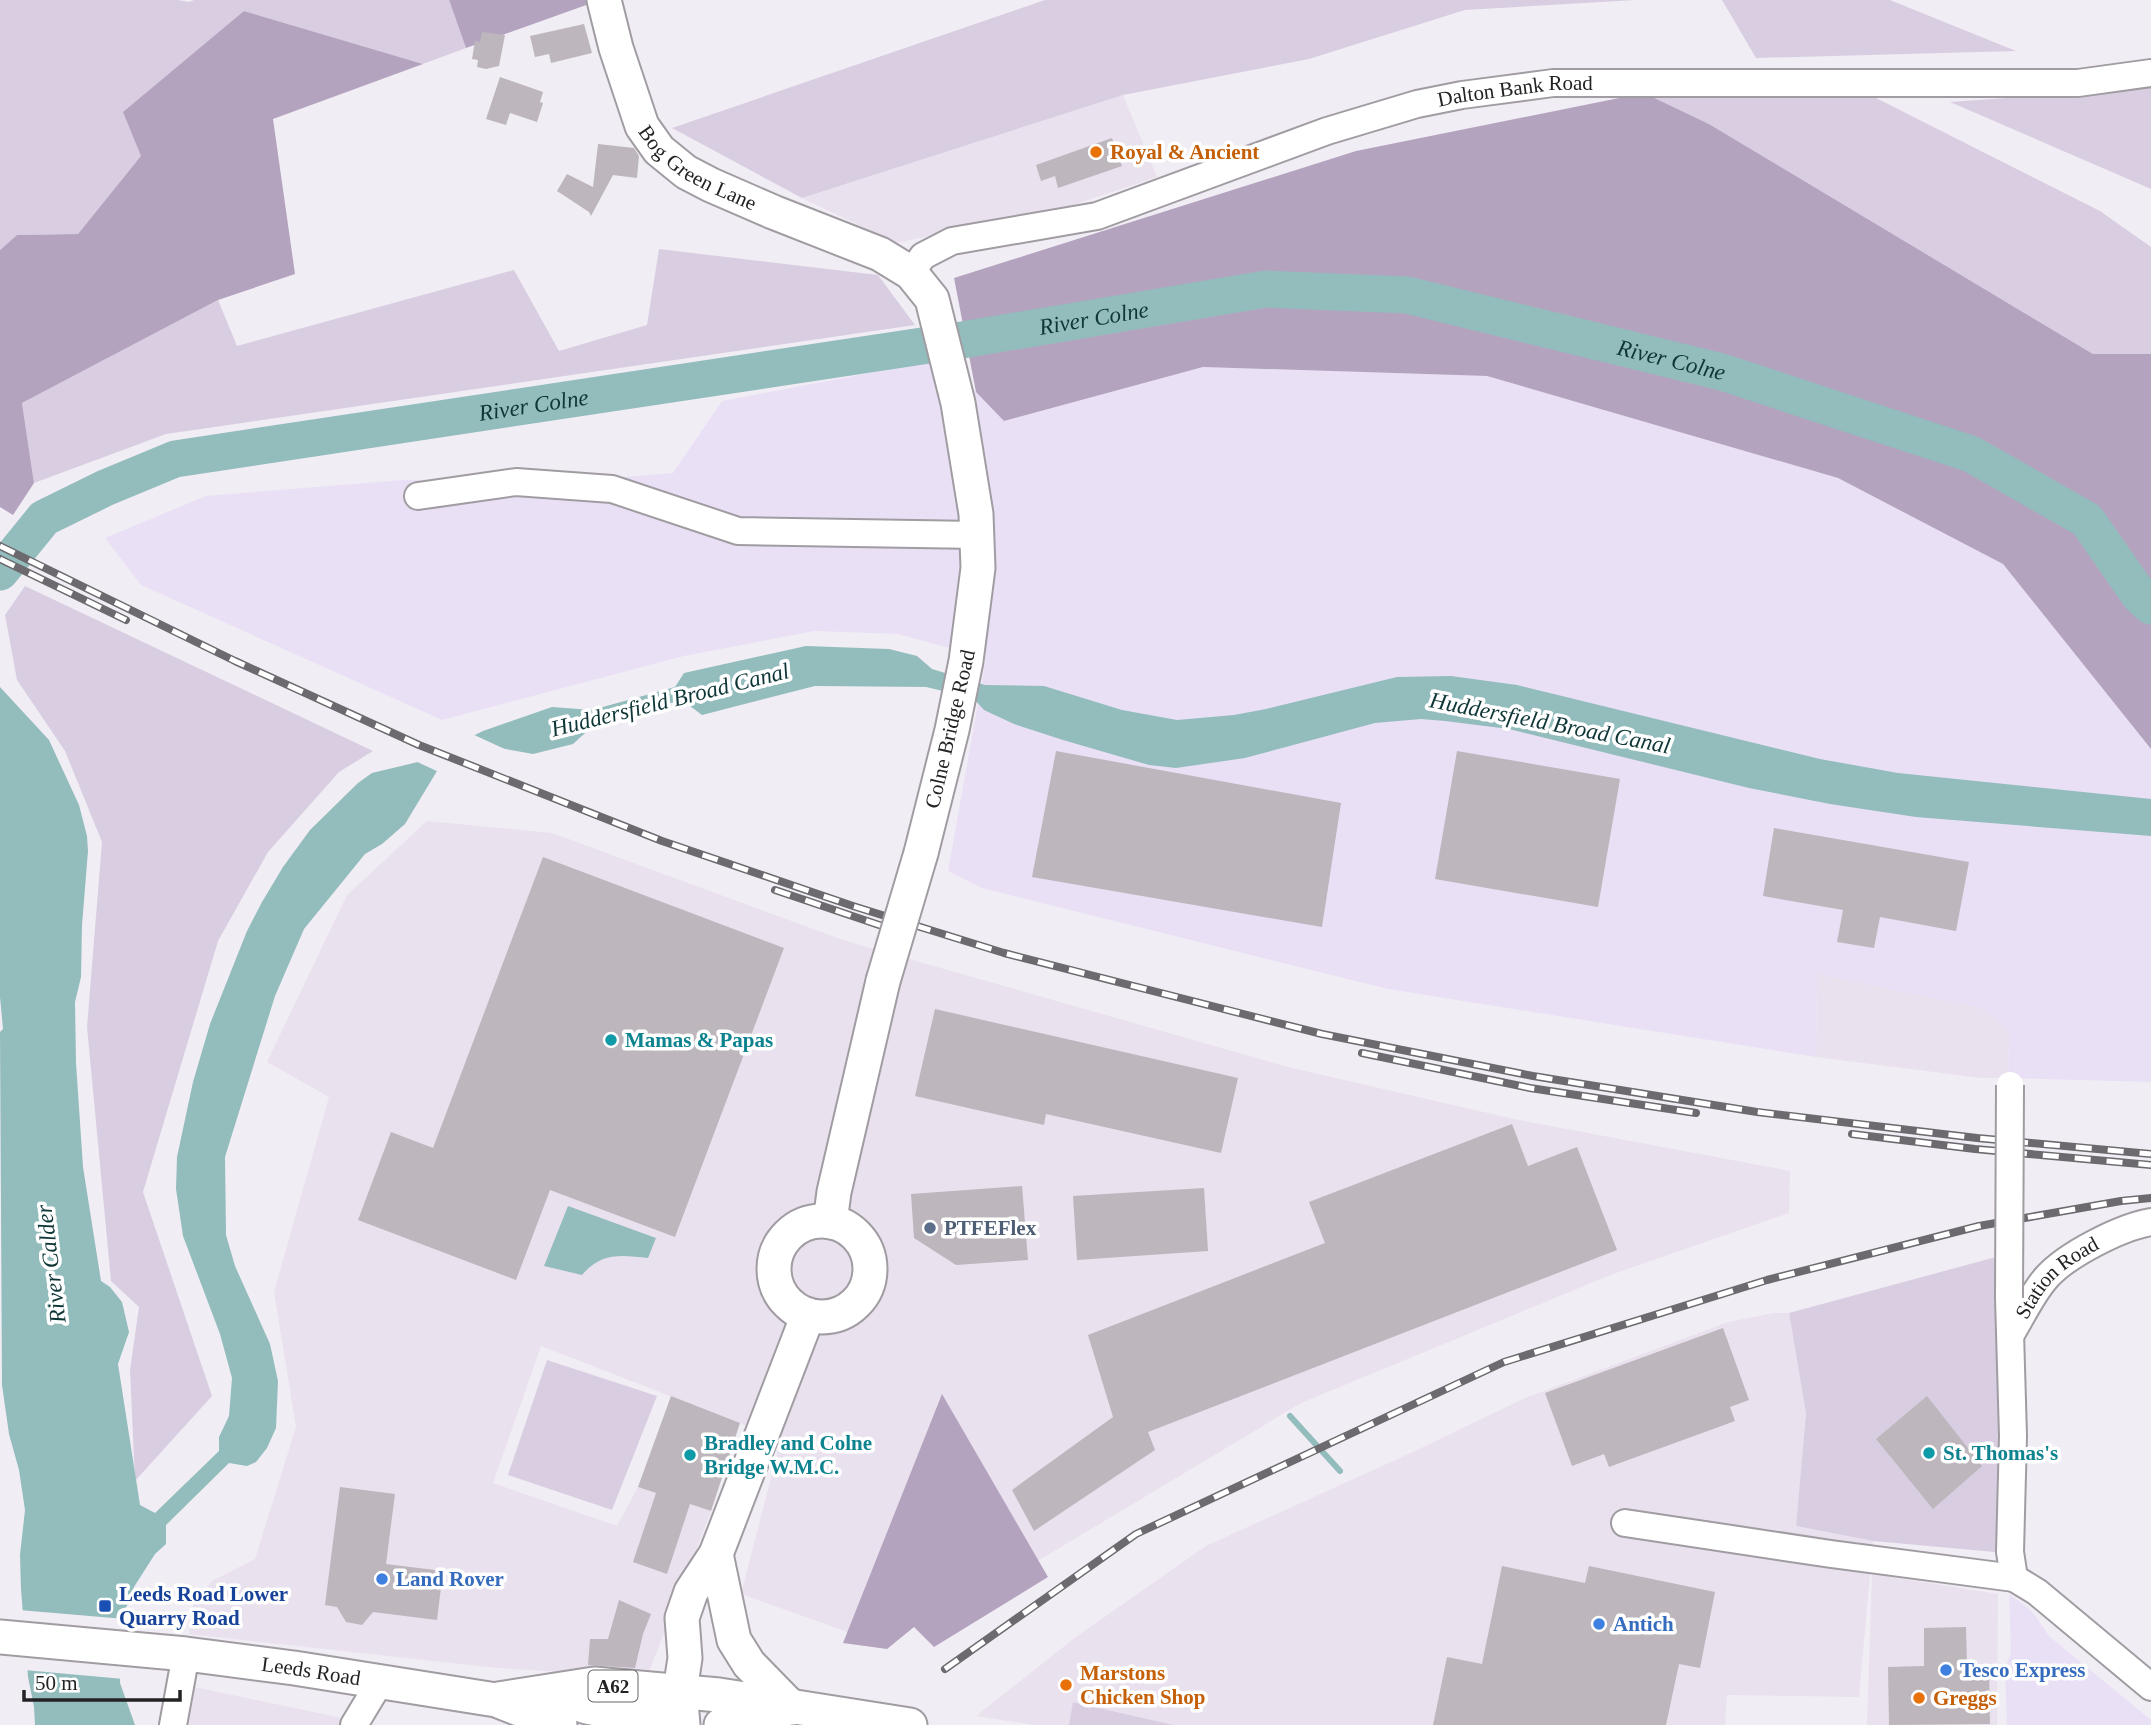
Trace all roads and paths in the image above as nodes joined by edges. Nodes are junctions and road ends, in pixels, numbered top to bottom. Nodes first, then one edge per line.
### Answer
1 (604, 0) edge
2 (2151, 73) edge
3 (880, 254) joint
4 (911, 273) junction
5 (418, 496) dead end
6 (977, 535) junction
7 (2010, 1085) dead end
8 (830, 1222) junction
9 (2151, 1222) edge
10 (808, 1315) junction
11 (2011, 1334) junction
12 (1625, 1523) dead end
13 (716, 1553) junction
14 (2014, 1578) junction
15 (10, 1638) edge
16 (179, 1653) junction
17 (380, 1682) junction
18 (2151, 1687) edge
19 (680, 1691) junction
20 (546, 1693) junction
21 (496, 1700) junction
22 (782, 1716) edge
23 (173, 1725) edge
24 (354, 1725) edge
25 (560, 1725) edge
26 (675, 1725) edge
27 (683, 1725) edge
28 (721, 1725) edge
29 (910, 1725) edge

1 - 3 main road, Bog Green Lane
2 - 4 street, Dalton Bank Road
3 - 4 main road, Colne Bridge Road
4 - 6 main road, Colne Bridge Road
5 - 6 street
6 - 8 main road, Colne Bridge Road, bridge
7 - 11 street, bridge
8 - 10 main road
8 - 10 main road
9 - 11 street, Station Road
10 - 13 main road
11 - 14 street, Station Road
12 - 14 street
13 - 19 main road
13 - 22 main road
14 - 18 street
15 - 16 main road, Leeds Road / A62
16 - 17 main road, Leeds Road / A62
16 - 23 street
17 - 21 main road, Leeds Road / A62
17 - 24 street
19 - 20 main road, Leeds Road / A62
19 - 22 main road, Leeds Road / A62
19 - 27 main road
20 - 21 main road, Leeds Road / A62
20 - 26 main road
21 - 25 main road, Leeds Road / A62
22 - 28 main road, Leeds Road / A62
22 - 29 main road, Leeds Road / A62

